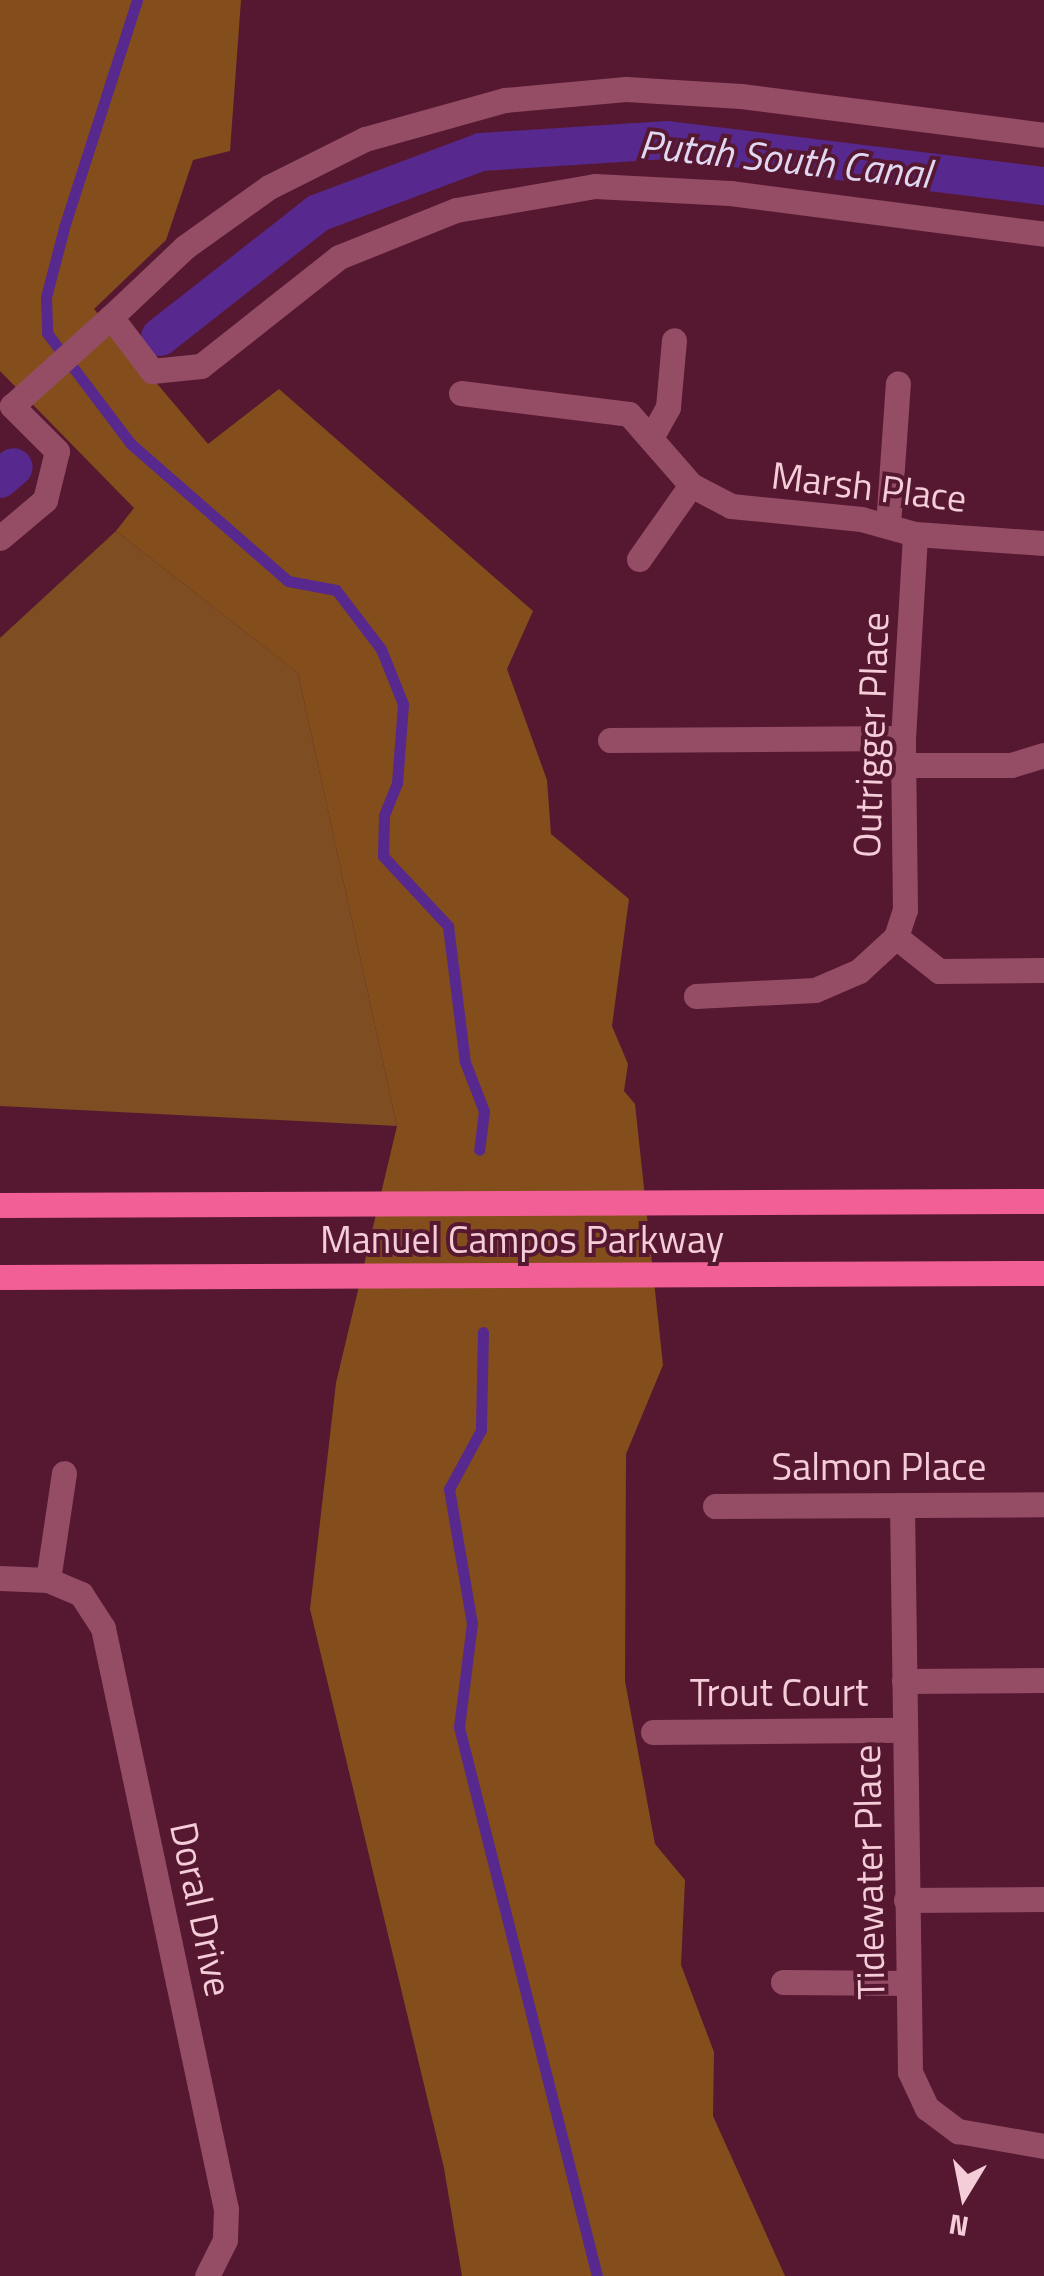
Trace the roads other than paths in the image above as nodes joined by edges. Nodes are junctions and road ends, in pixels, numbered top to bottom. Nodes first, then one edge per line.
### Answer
1 (1044, 135) edge
2 (1044, 234) edge
3 (104, 323) junction
4 (674, 340) dead end
5 (898, 382) dead end
6 (461, 393) dead end
7 (14, 404) edge
8 (652, 436) junction
9 (691, 485) junction
10 (888, 526) junction
11 (915, 534) junction
12 (0, 538) edge
13 (1044, 542) edge
14 (639, 559) dead end
15 (903, 738) junction
16 (610, 740) dead end
17 (1044, 756) edge
18 (903, 765) junction
19 (896, 936) junction
20 (1044, 970) edge
21 (696, 996) dead end
22 (1044, 1200) edge
23 (0, 1204) edge
24 (1044, 1273) edge
25 (0, 1277) edge
26 (64, 1473) dead end
27 (1044, 1504) edge
28 (902, 1505) junction
29 (715, 1506) dead end
30 (0, 1578) edge
31 (48, 1580) junction
32 (1044, 1680) edge
33 (904, 1681) junction
34 (905, 1730) junction
35 (653, 1732) dead end
36 (1044, 1899) edge
37 (906, 1900) junction
38 (783, 1982) dead end
39 (908, 1983) junction
40 (1044, 2146) edge
41 (208, 2276) edge

1 - 3 street
2 - 3 street
3 - 7 street
4 - 8 street
5 - 10 street
6 - 8 street, Marsh Place
7 - 12 street
8 - 9 street, Marsh Place
9 - 10 street, Marsh Place
9 - 14 street
10 - 11 street, Marsh Place
11 - 13 street, Marsh Place
11 - 15 street, Outrigger Place
15 - 16 street
15 - 18 street, Outrigger Place
17 - 18 street
18 - 19 street, Outrigger Place
19 - 20 street
19 - 21 street
22 - 23 main road, Manuel Campos Parkway
24 - 25 main road, Manuel Campos Parkway
26 - 31 street
27 - 28 street, Salmon Place
28 - 29 street, Salmon Place
28 - 33 street, Tidewater Place
30 - 31 street
31 - 41 street, Doral Drive
32 - 33 street
33 - 34 street, Tidewater Place
34 - 35 street, Trout Court
34 - 37 street, Tidewater Place
36 - 37 street
37 - 39 street, Tidewater Place
38 - 39 street
39 - 40 street, Tidewater Place

